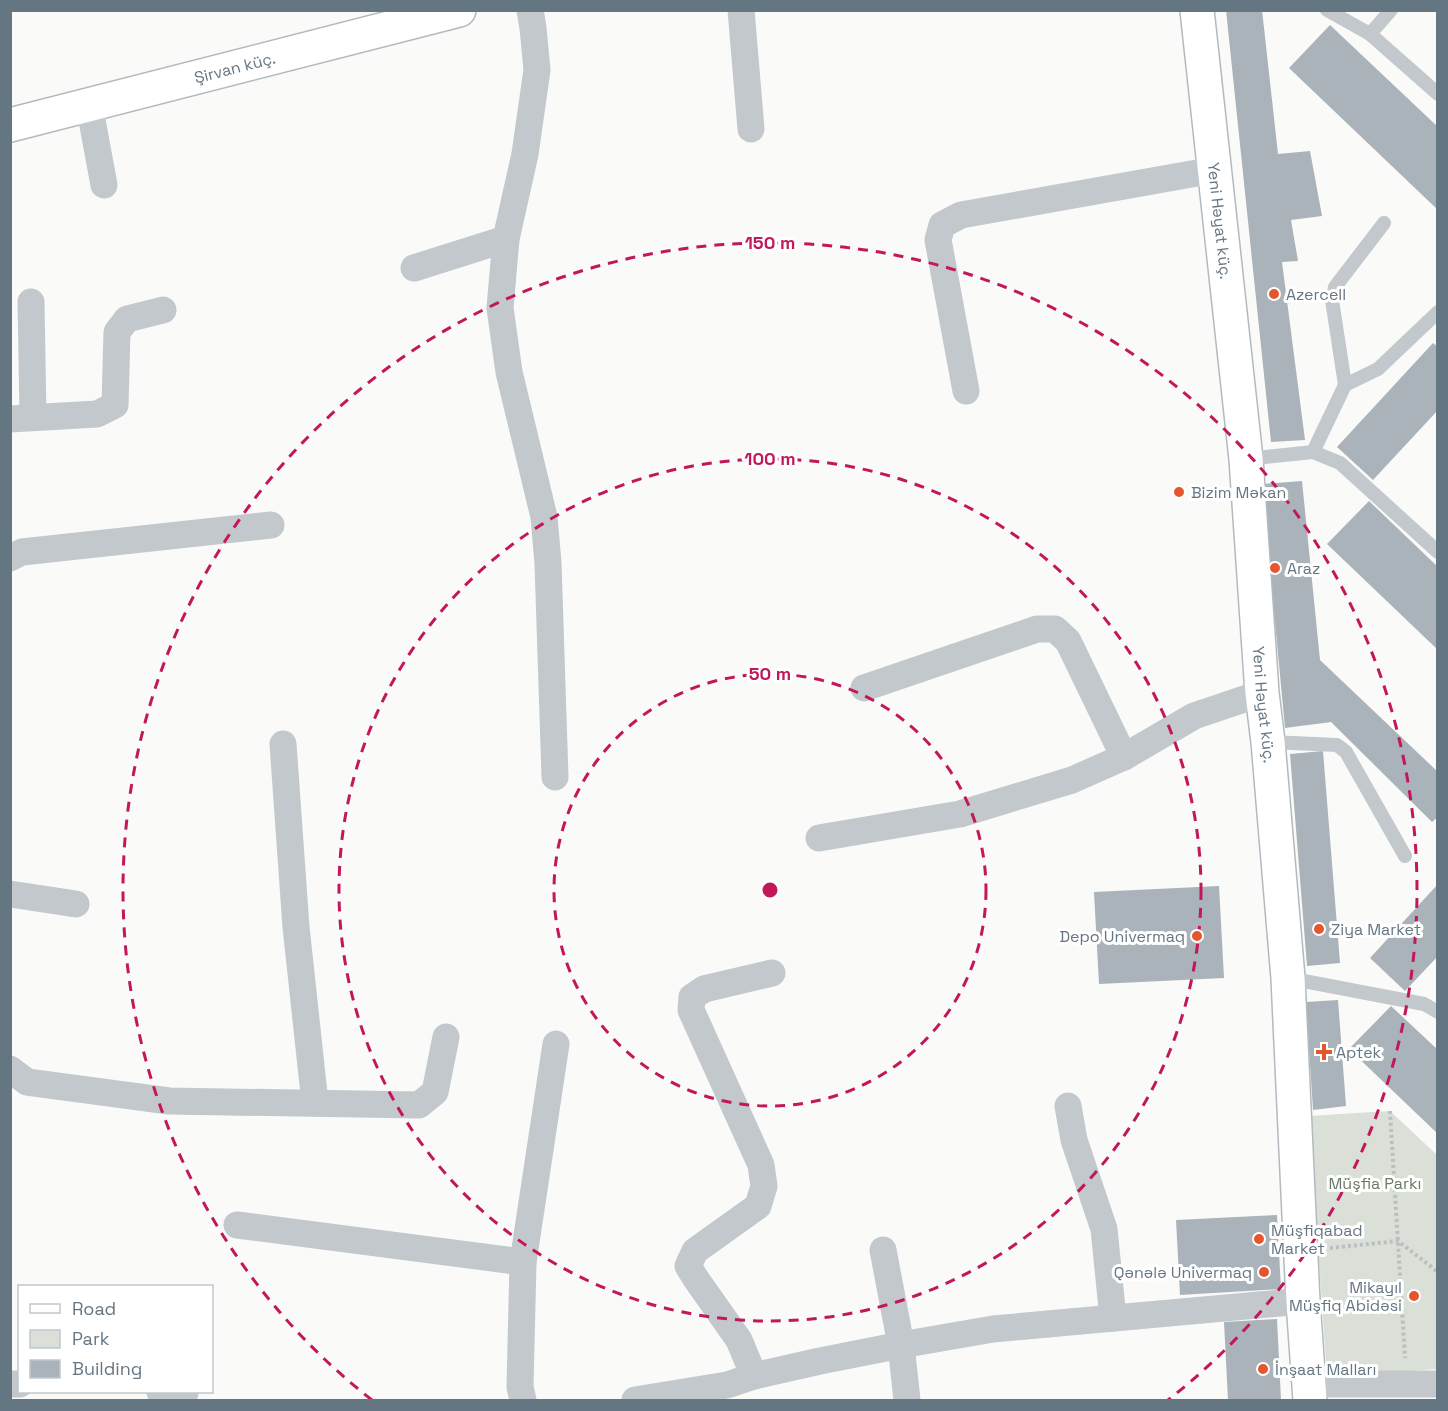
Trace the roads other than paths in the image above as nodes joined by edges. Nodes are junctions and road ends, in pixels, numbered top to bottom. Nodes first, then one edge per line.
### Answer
1 (459, 10) edge
2 (530, 10) edge
3 (741, 10) edge
4 (1197, 10) edge
5 (1327, 10) edge
6 (1391, 10) edge
7 (1370, 34) junction
8 (1437, 94) edge
9 (89, 104) junction
10 (10, 125) edge
11 (751, 129) dead end
12 (1214, 170) junction
13 (104, 185) dead end
14 (1384, 223) dead end
15 (506, 239) junction
16 (414, 268) dead end
17 (31, 302) dead end
18 (163, 310) dead end
19 (1437, 312) edge
20 (1345, 385) junction
21 (966, 391) dead end
22 (22, 418) edge
23 (1313, 453) junction
24 (1246, 459) junction
25 (271, 525) dead end
26 (1437, 552) edge
27 (10, 558) edge
28 (864, 688) dead end
29 (1262, 693) junction
30 (1268, 742) junction
31 (283, 744) dead end
32 (1124, 757) junction
33 (555, 777) dead end
34 (819, 838) dead end
35 (1405, 856) dead end
36 (10, 894) edge
37 (76, 904) dead end
38 (772, 973) dead end
39 (1288, 978) junction
40 (1437, 1012) edge
41 (446, 1037) dead end
42 (556, 1044) dead end
43 (10, 1069) edge
44 (315, 1103) junction
45 (1068, 1106) dead end
46 (237, 1225) dead end
47 (883, 1250) dead end
48 (523, 1262) junction
49 (1303, 1301) junction
50 (1113, 1318) junction
51 (901, 1345) junction
52 (754, 1376) junction
53 (1437, 1384) edge
54 (1309, 1392) edge
55 (729, 1393) edge
56 (523, 1401) edge
57 (635, 1401) edge
58 (907, 1401) edge

1 - 9 street, Şirvan küç.
2 - 15 street
3 - 11 street
4 - 12 street, Yeni Həyat küç.
5 - 7 lane
6 - 7 lane
7 - 8 lane
9 - 10 street, Şirvan küç.
9 - 13 street
12 - 21 street
12 - 24 street, Yeni Həyat küç.
14 - 20 lane
15 - 16 street
15 - 33 street
17 - 22 street
18 - 22 street
19 - 20 lane
20 - 23 lane
23 - 24 lane
23 - 26 lane
24 - 29 street, Yeni Həyat küç.
25 - 27 street
28 - 32 street
29 - 30 street, Yeni Həyat küç.
29 - 32 street
30 - 35 lane
30 - 39 street, Yeni Həyat küç.
31 - 44 street
32 - 34 street
36 - 37 street
38 - 52 street
39 - 40 lane
39 - 49 street, Yeni Həyat küç.
41 - 44 street
42 - 48 street
43 - 44 street
45 - 50 street
46 - 48 street
47 - 51 street
48 - 56 street
49 - 50 street
49 - 54 street, Yeni Həyat küç.
50 - 51 street
51 - 52 street
51 - 58 street
52 - 55 street
53 - 54 street
55 - 57 street

